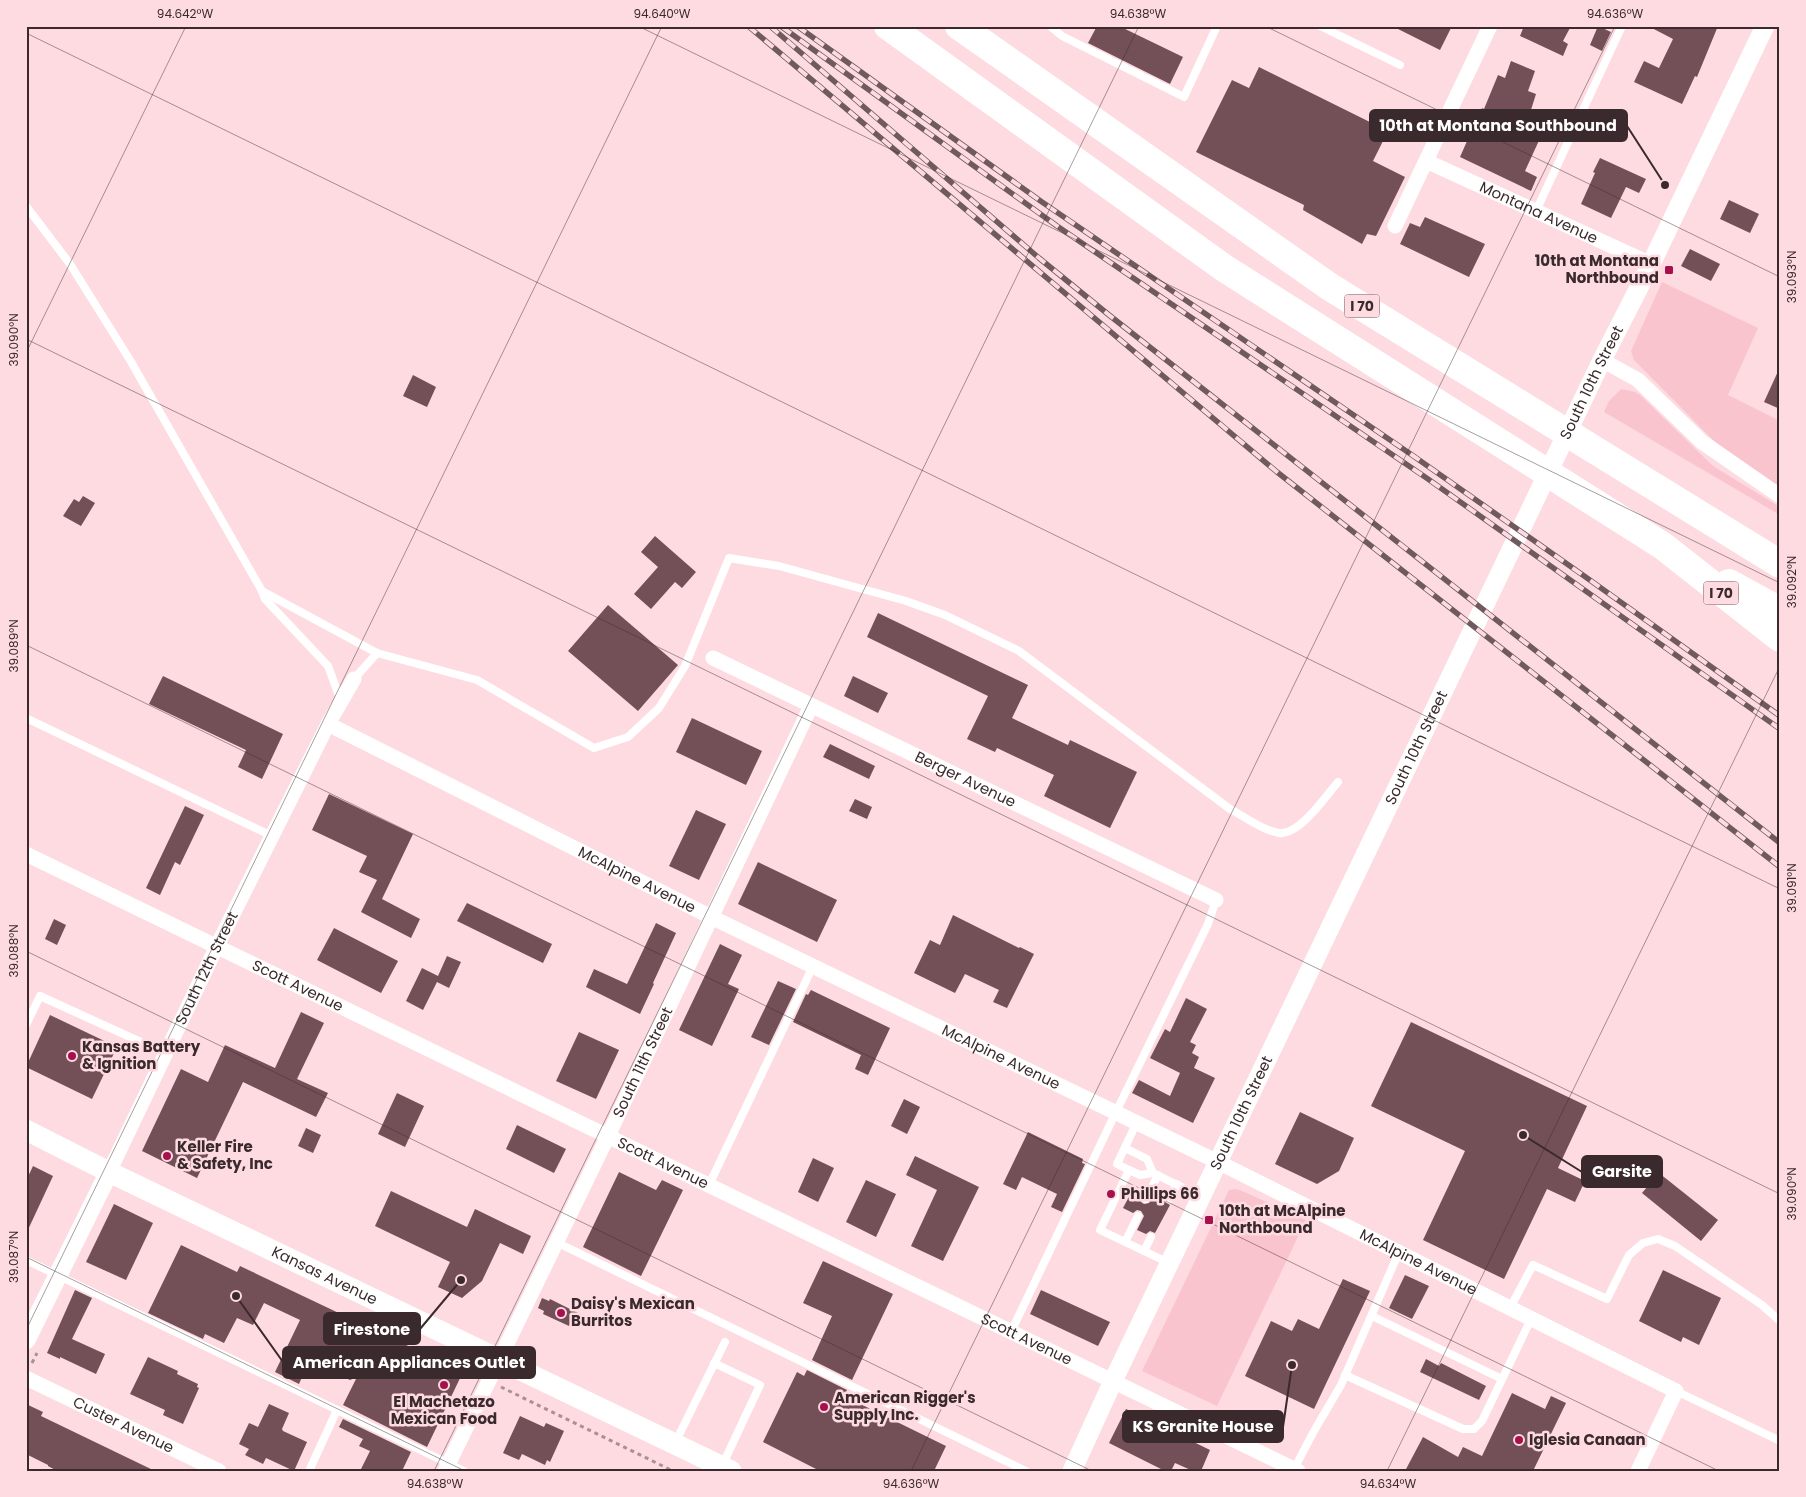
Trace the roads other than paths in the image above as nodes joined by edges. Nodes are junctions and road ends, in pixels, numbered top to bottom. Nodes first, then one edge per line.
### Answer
1 (888, 26) edge
2 (959, 26) edge
3 (1050, 26) edge
4 (1217, 26) edge
5 (1320, 26) edge
6 (1490, 26) edge
7 (1622, 26) edge
8 (1765, 26) edge
9 (1400, 66) dead end
10 (1426, 161) junction
11 (26, 206) edge
12 (1536, 211) junction
13 (1395, 226) dead end
14 (1651, 264) junction
15 (1602, 360) junction
16 (1780, 496) edge
17 (1663, 546) junction
18 (1780, 564) edge
19 (262, 591) junction
20 (1780, 611) edge
21 (1780, 638) edge
22 (377, 653) junction
23 (713, 658) dead end
24 (354, 679) joint
25 (341, 701) junction
26 (811, 706) junction
27 (26, 718) edge
28 (328, 724) junction
29 (1338, 782) dead end
30 (272, 836) junction
31 (26, 854) edge
32 (1216, 900) joint
33 (711, 917) junction
34 (217, 946) junction
35 (812, 966) junction
36 (26, 1025) edge
37 (166, 1054) junction
38 (1116, 1112) junction
39 (1137, 1122) junction
40 (26, 1130) edge
41 (608, 1136) junction
42 (1125, 1148) junction
43 (1218, 1162) junction
44 (1129, 1170) junction
45 (109, 1172) junction
46 (1156, 1174) junction
47 (1177, 1184) junction
48 (709, 1185) junction
49 (1202, 1196) junction
50 (1146, 1199) dead end
51 (1169, 1200) dead end
52 (1138, 1216) dead end
53 (1151, 1236) dead end
54 (556, 1242) junction
55 (1125, 1242) junction
56 (1144, 1252) junction
57 (1399, 1252) junction
58 (27, 1262) edge
59 (1169, 1263) junction
60 (58, 1275) junction
61 (1510, 1308) junction
62 (1372, 1316) junction
63 (1531, 1319) junction
64 (1780, 1321) edge
65 (1011, 1332) junction
66 (26, 1340) edge
67 (725, 1342) dead end
68 (500, 1359) junction
69 (714, 1363) junction
70 (1345, 1375) junction
71 (26, 1378) edge
72 (1502, 1379) junction
73 (1113, 1381) junction
74 (1676, 1391) junction
75 (338, 1410) junction
76 (1780, 1441) edge
77 (675, 1443) junction
78 (447, 1467) edge
79 (726, 1468) edge
80 (1296, 1470) edge
81 (219, 1471) edge
82 (309, 1471) edge
83 (464, 1471) edge
84 (1026, 1471) edge
85 (1072, 1471) edge
86 (1638, 1471) edge

1 - 17 highway, I 70
2 - 18 highway, I 70
3 - 4 lane
5 - 9 lane
6 - 10 street
7 - 12 lane
8 - 14 street, South 10th Street
10 - 12 street, Montana Avenue
10 - 13 street
11 - 19 lane
12 - 14 street, Montana Avenue
14 - 15 street, South 10th Street
15 - 16 street
15 - 43 street, South 10th Street
17 - 20 highway
17 - 21 highway, I 70
19 - 22 lane
19 - 25 lane
22 - 24 lane
22 - 29 lane
23 - 26 street, Berger Avenue
24 - 25 street, South 12th Street
25 - 28 street, South 12th Street
26 - 32 street, Berger Avenue
26 - 33 street, South 11th Street
27 - 30 lane
28 - 30 street, South 12th Street
28 - 33 street, McAlpine Avenue
30 - 34 street, South 12th Street
31 - 34 street, Scott Avenue
32 - 38 lane
33 - 35 street, McAlpine Avenue
33 - 41 street, South 11th Street
34 - 37 street, South 12th Street
34 - 41 street, Scott Avenue
35 - 38 street, McAlpine Avenue
35 - 48 lane
36 - 37 lane
37 - 45 street, South 12th Street
38 - 39 street, McAlpine Avenue
38 - 65 lane
39 - 42 lane
39 - 43 street, McAlpine Avenue
40 - 45 main road, Kansas Avenue
41 - 48 street, Scott Avenue
41 - 54 street, South 11th Street
42 - 44 lane
42 - 46 lane
43 - 49 street, South 10th Street
43 - 57 street, McAlpine Avenue
44 - 46 lane
44 - 55 lane
45 - 60 street, South 12th Street
45 - 68 main road, Kansas Avenue
46 - 47 lane
46 - 50 lane
47 - 49 lane
47 - 51 lane
48 - 65 street, Scott Avenue
49 - 59 street, South 10th Street
52 - 55 lane
53 - 56 lane
54 - 68 street, South 11th Street
54 - 84 lane
55 - 56 lane
56 - 59 lane
57 - 61 street, McAlpine Avenue
57 - 62 lane
58 - 60 lane
59 - 73 street, South 10th Street
60 - 66 street, South 12th Street
60 - 75 lane
61 - 63 street, McAlpine Avenue
61 - 64 lane
62 - 70 lane
62 - 72 lane
63 - 72 lane
63 - 74 street, McAlpine Avenue
65 - 73 street, Scott Avenue
67 - 69 lane
68 - 77 main road, Kansas Avenue
68 - 78 street, South 11th Street
69 - 77 lane
69 - 79 lane
70 - 72 lane
70 - 80 lane
71 - 81 street, Custer Avenue
73 - 80 street, Scott Avenue
73 - 85 street, South 10th Street
74 - 76 lane
74 - 86 street
75 - 78 lane
75 - 82 lane
77 - 79 main road, Kansas Avenue
78 - 83 lane

